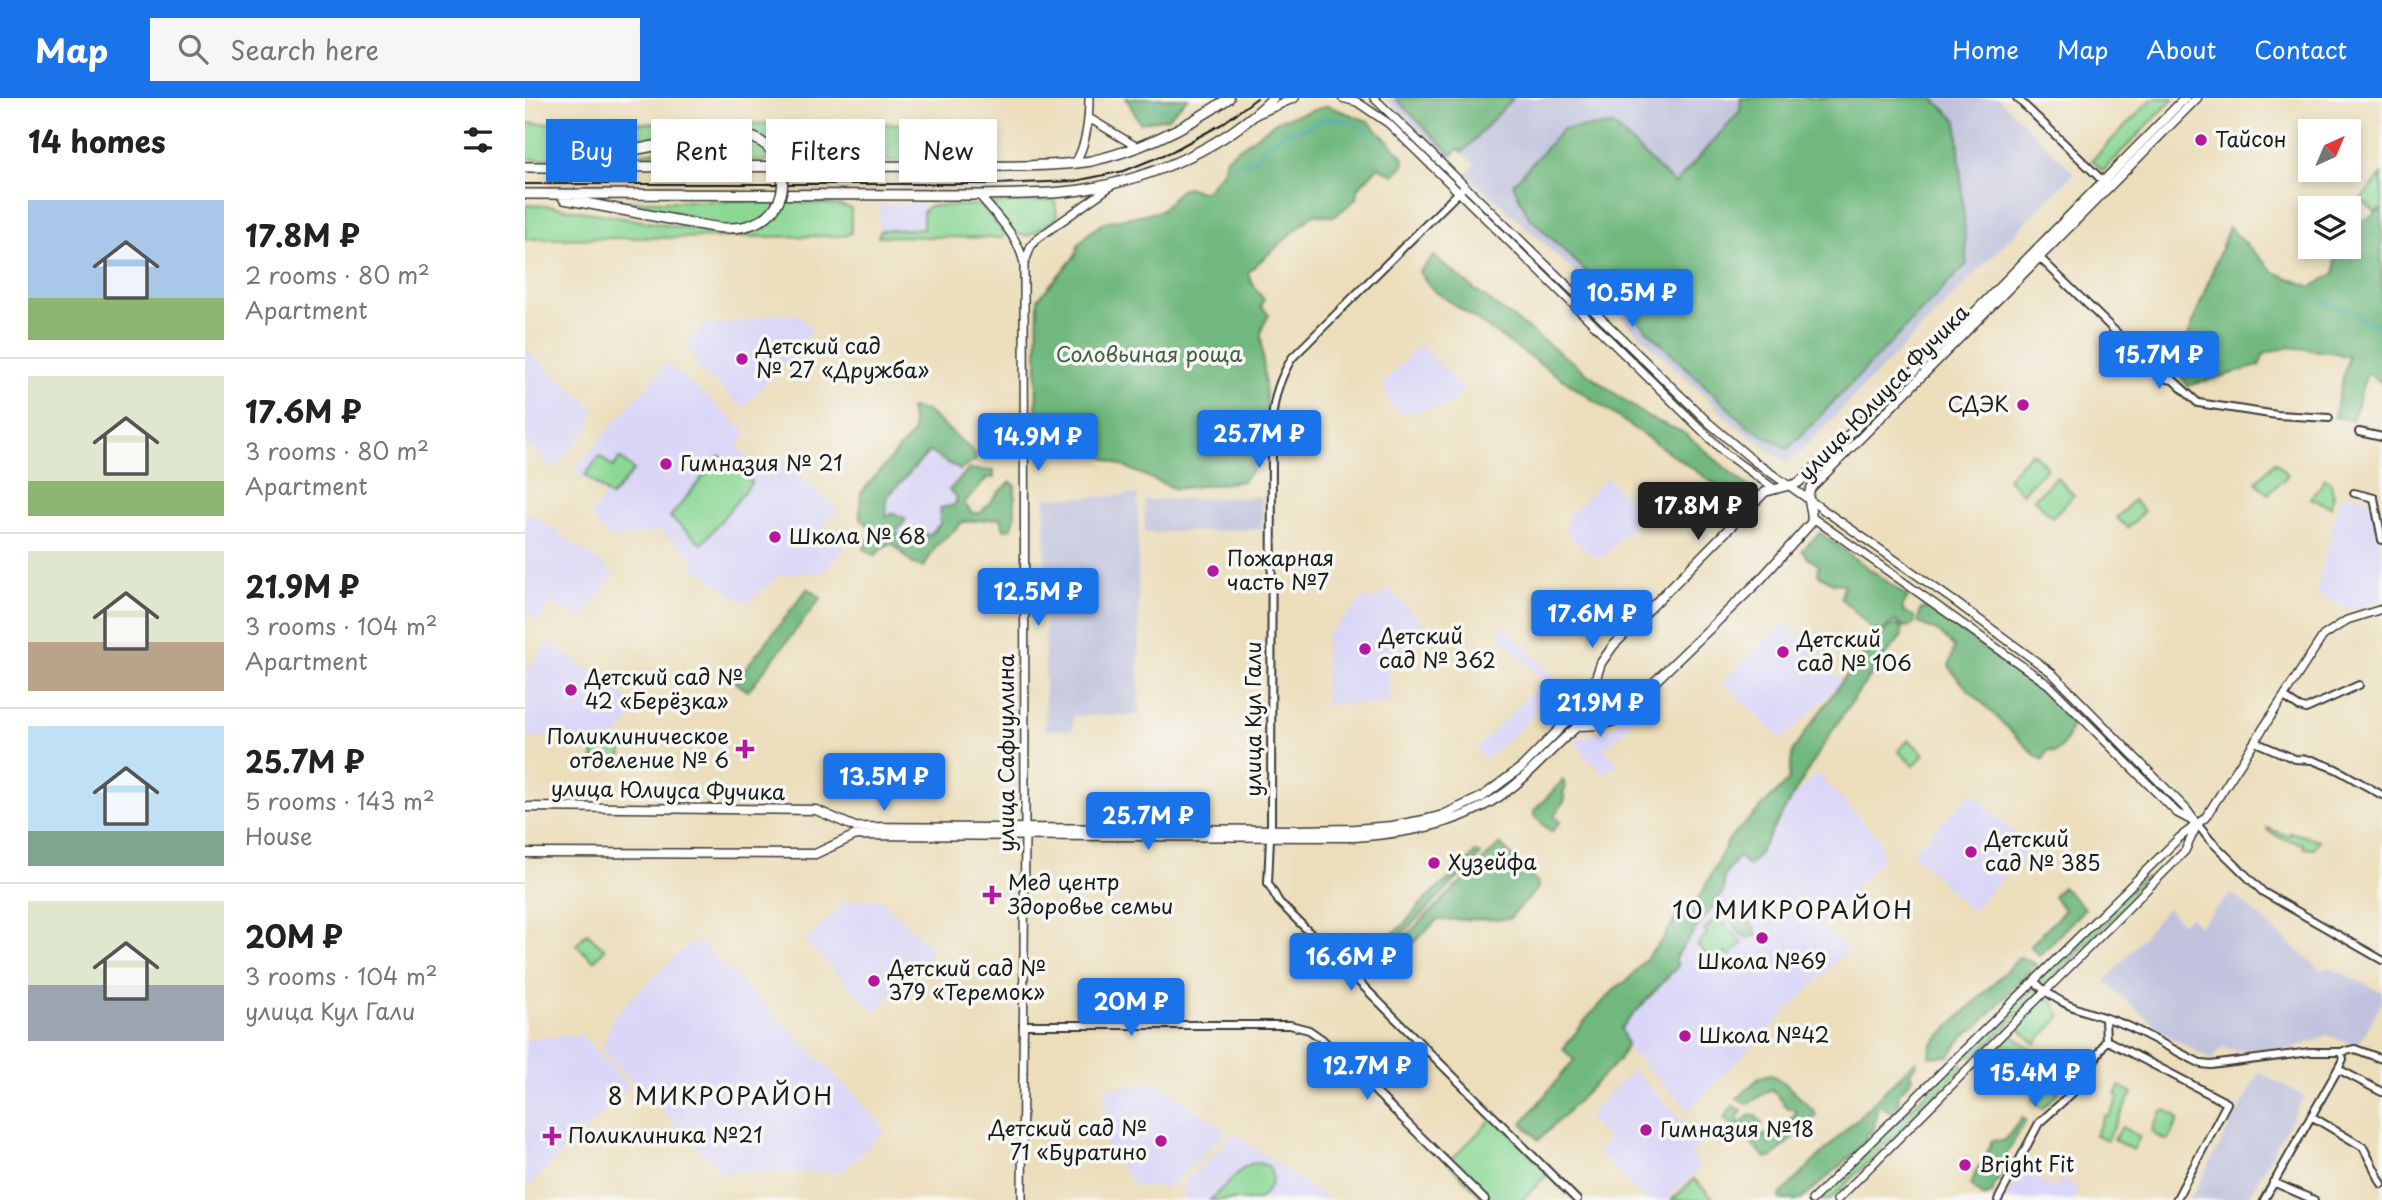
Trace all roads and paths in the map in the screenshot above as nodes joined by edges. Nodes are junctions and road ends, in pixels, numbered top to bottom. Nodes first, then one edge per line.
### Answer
1 (1089, 98) edge
2 (1229, 98) edge
3 (1273, 98) edge
4 (1295, 98) edge
5 (1342, 98) edge
6 (1374, 98) edge
7 (2017, 98) edge
8 (2185, 98) edge
9 (2197, 98) edge
10 (1254, 116) junction
11 (1089, 118) junction
12 (1137, 147) junction
13 (1075, 163) junction
14 (525, 167) edge
15 (544, 167) junction
16 (1115, 183) junction
17 (2106, 184) junction
18 (1464, 186) junction
19 (1457, 193) junction
20 (525, 194) edge
21 (546, 195) junction
22 (979, 195) junction
23 (2039, 257) junction
24 (1024, 263) junction
25 (2329, 418) dead end
26 (2359, 432) dead end
27 (2382, 438) edge
28 (1738, 448) junction
29 (1730, 456) junction
30 (1789, 485) junction
31 (1773, 488) junction
32 (2354, 493) dead end
33 (1808, 500) junction
34 (1813, 518) junction
35 (2382, 540) edge
36 (1867, 541) junction
37 (1861, 551) junction
38 (1950, 598) junction
39 (1942, 608) junction
40 (2382, 609) edge
41 (2359, 685) dead end
42 (2284, 697) junction
43 (1581, 709) junction
44 (2094, 723) junction
45 (1576, 727) junction
46 (2255, 742) junction
47 (2382, 795) edge
48 (525, 807) edge
49 (2197, 824) junction
50 (1025, 833) junction
51 (1271, 834) junction
52 (525, 853) edge
53 (2145, 871) junction
54 (2156, 881) junction
55 (2382, 961) edge
56 (2034, 981) junction
57 (2045, 992) junction
58 (2105, 1019) junction
59 (1023, 1025) junction
60 (2106, 1040) junction
61 (2340, 1052) junction
62 (1960, 1054) junction
63 (2382, 1059) edge
64 (1972, 1065) junction
65 (2339, 1069) junction
66 (2382, 1092) edge
67 (2311, 1116) junction
68 (2273, 1182) junction
69 (2382, 1184) edge
70 (1022, 1200) edge
71 (1485, 1200) edge
72 (1577, 1200) edge
73 (1812, 1200) edge
74 (1837, 1200) edge
75 (1998, 1200) edge
76 (2176, 1200) edge
77 (2264, 1200) edge
78 (2314, 1200) edge

1 - 11 street
2 - 12 main road
3 - 10 main road
4 - 10 street
5 - 19 street
6 - 18 street
7 - 17 street
8 - 17 main road, улица Юлиуса Фучика
9 - 17 main road, улица Юлиуса Фучика
10 - 16 main road
11 - 12 street
11 - 13 street
12 - 13 main road
13 - 15 main road
14 - 15 main road
15 - 21 main road, bridge
16 - 22 main road
16 - 24 street
17 - 23 main road, улица Юлиуса Фучика
17 - 30 main road, улица Юлиуса Фучика
18 - 19 street, улица Кул Гали
18 - 28 street
19 - 29 street
19 - 51 street, улица Кул Гали
20 - 21 main road
21 - 22 main road
22 - 24 street, улица Сафиуллина
23 - 25 street
23 - 33 main road, улица Юлиуса Фучика
24 - 50 street, улица Сафиуллина
26 - 27 street
28 - 29 street
28 - 30 street
29 - 31 street
30 - 31 main road, улица Юлиуса Фучика
30 - 33 street
31 - 43 main road, улица Юлиуса Фучика
32 - 35 street
33 - 34 main road, улица Юлиуса Фучика
33 - 36 street
34 - 37 street
34 - 45 main road, улица Юлиуса Фучика
36 - 37 street
36 - 38 street
37 - 39 street
38 - 39 street
38 - 44 street
39 - 44 street
40 - 42 street
41 - 42 street
42 - 46 street
43 - 45 main road
43 - 51 main road, улица Юлиуса Фучика
44 - 49 street
45 - 51 main road, улица Юлиуса Фучика
46 - 47 street
46 - 49 street
48 - 50 main road, улица Юлиуса Фучика
49 - 53 street
49 - 54 street
49 - 55 street
50 - 51 main road, улица Юлиуса Фучика
50 - 52 main road, улица Юлиуса Фучика
50 - 59 street, улица Сафиуллина
51 - 72 street, улица Кул Гали
53 - 54 street
53 - 56 street
54 - 57 street
56 - 57 street
56 - 62 street
57 - 58 street
57 - 64 street
58 - 60 street
58 - 61 street
59 - 70 street, улица Сафиуллина
59 - 71 street
60 - 75 street
60 - 76 street
61 - 63 street
61 - 65 street
62 - 64 street
62 - 73 street
64 - 74 street
65 - 66 street
65 - 67 street
67 - 68 street
67 - 69 street
68 - 77 street
68 - 78 street

